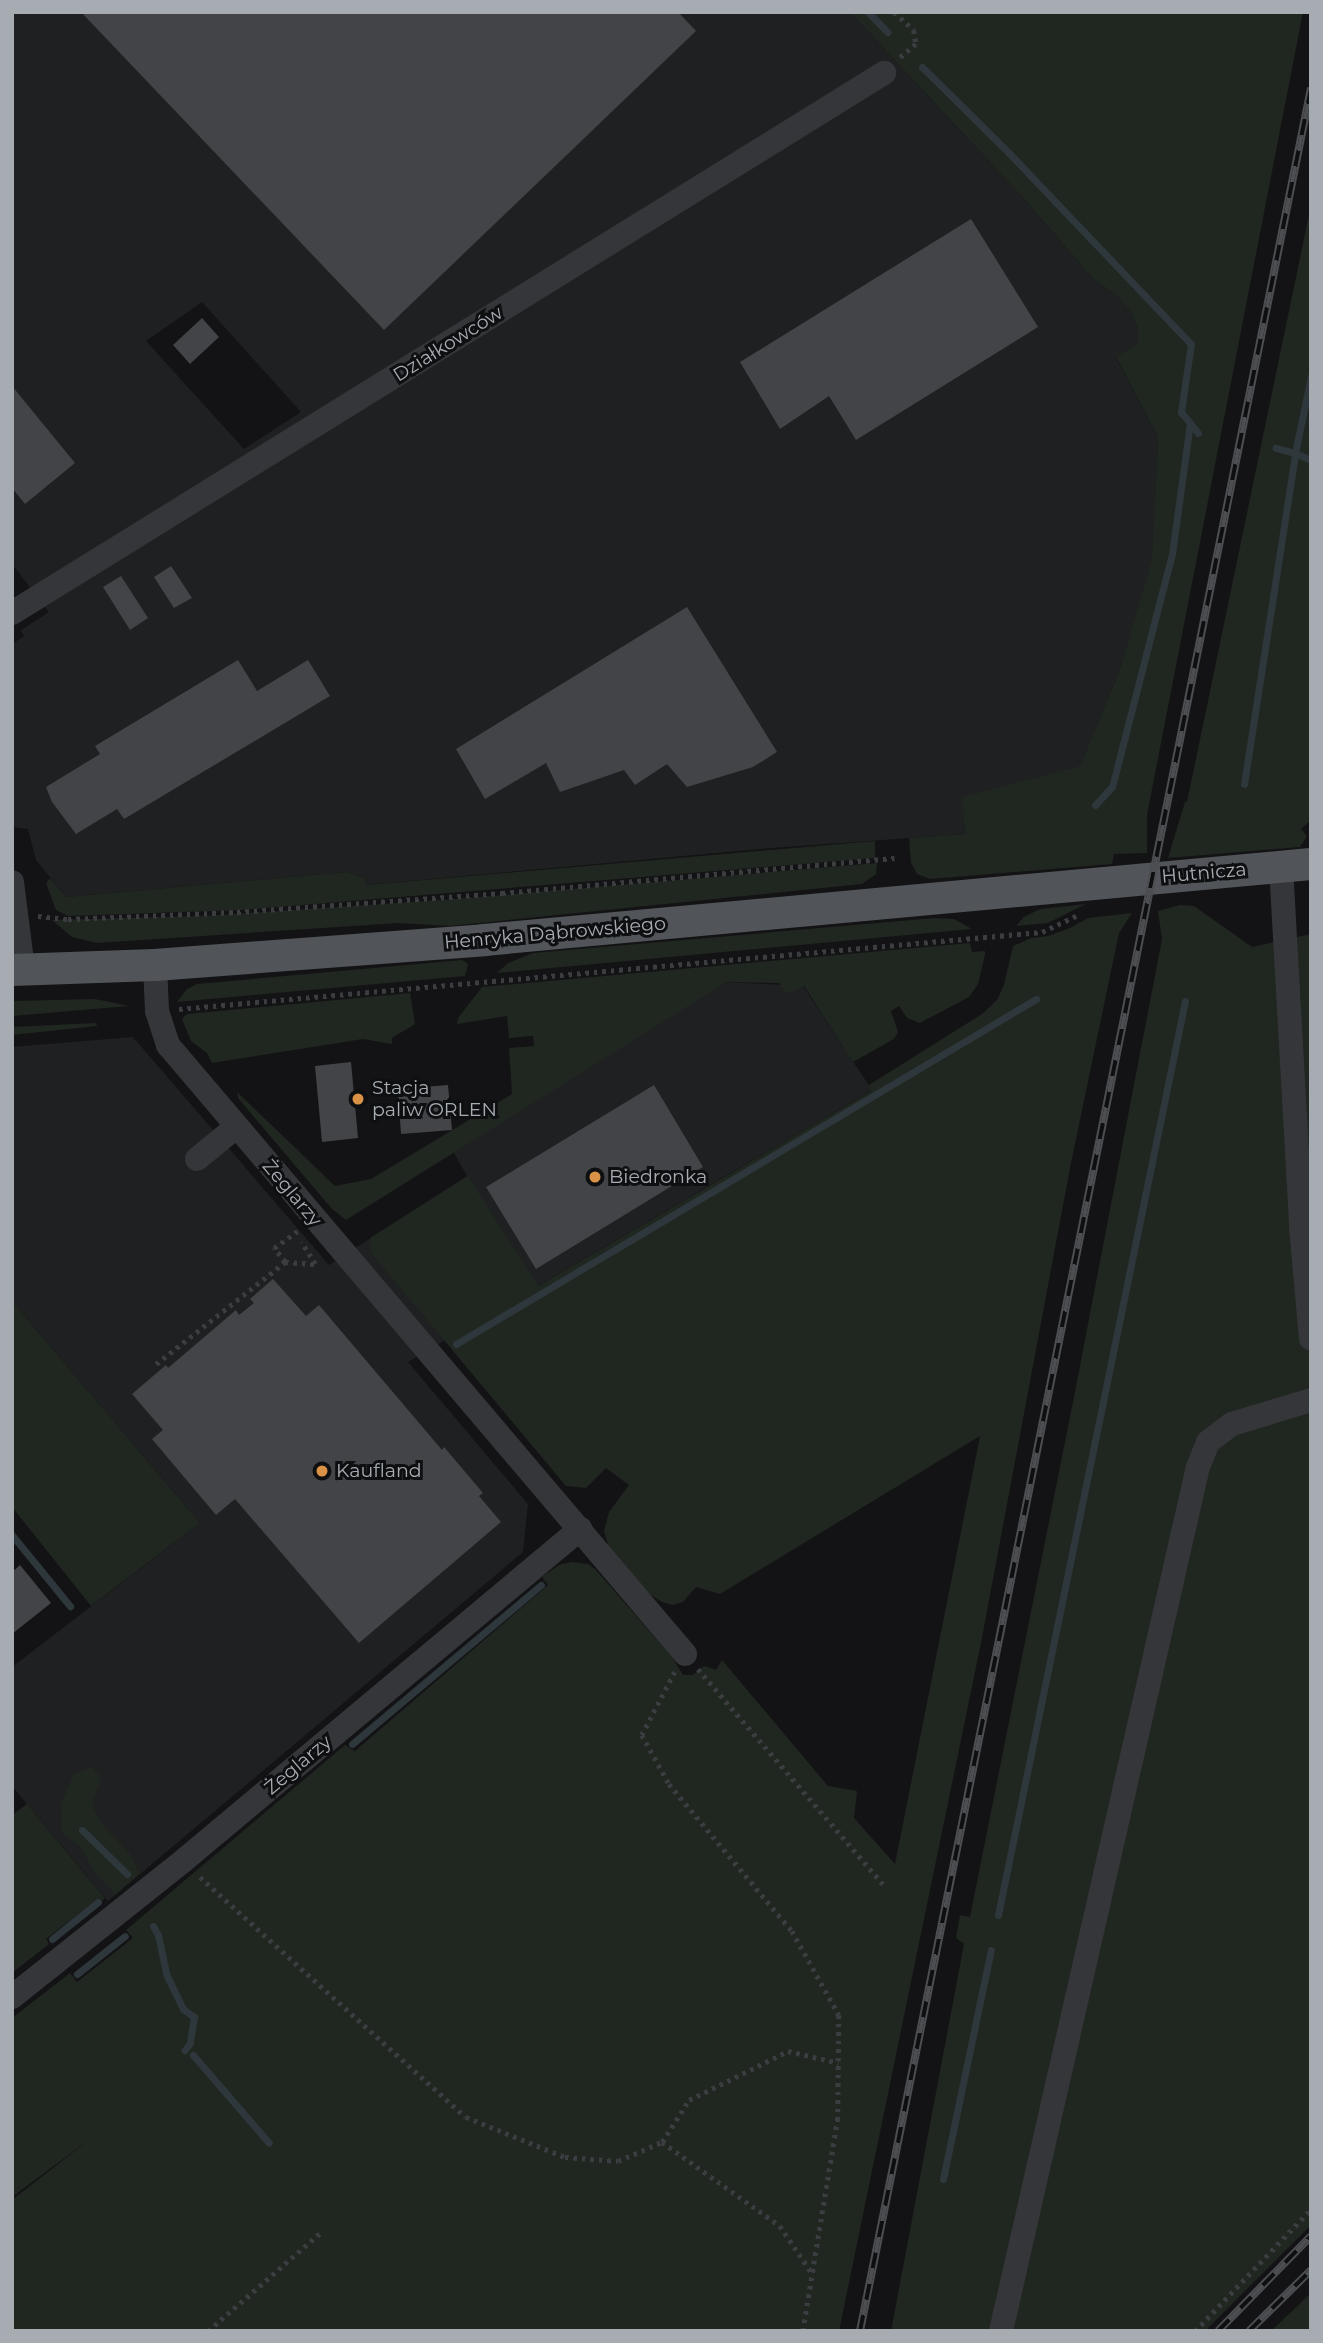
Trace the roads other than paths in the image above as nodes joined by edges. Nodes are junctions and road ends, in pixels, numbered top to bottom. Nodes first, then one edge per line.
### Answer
1 (884, 73) road end
2 (12, 613) edge
3 (1296, 865) edge
4 (12, 882) edge
5 (1093, 896) joint
6 (155, 965) junction
7 (18, 969) edge
8 (236, 1126) junction
9 (197, 1159) dead end
10 (1306, 1225) edge
11 (1311, 1339) edge
12 (1311, 1400) edge
13 (580, 1529) junction
14 (685, 1654) road end
15 (12, 1997) edge
16 (1000, 2331) edge

1 - 2 street, Działkowców
3 - 5 main road, Hutnicza
3 - 10 street
4 - 7 street
5 - 6 main road, Henryka Dąbrowskiego
6 - 7 main road, Henryka Dąbrowskiego
6 - 8 street, Żeglarzy
8 - 9 street
8 - 13 street, Żeglarzy
10 - 11 street
12 - 16 street
13 - 14 street, Żeglarzy
13 - 15 street, Żeglarzy

